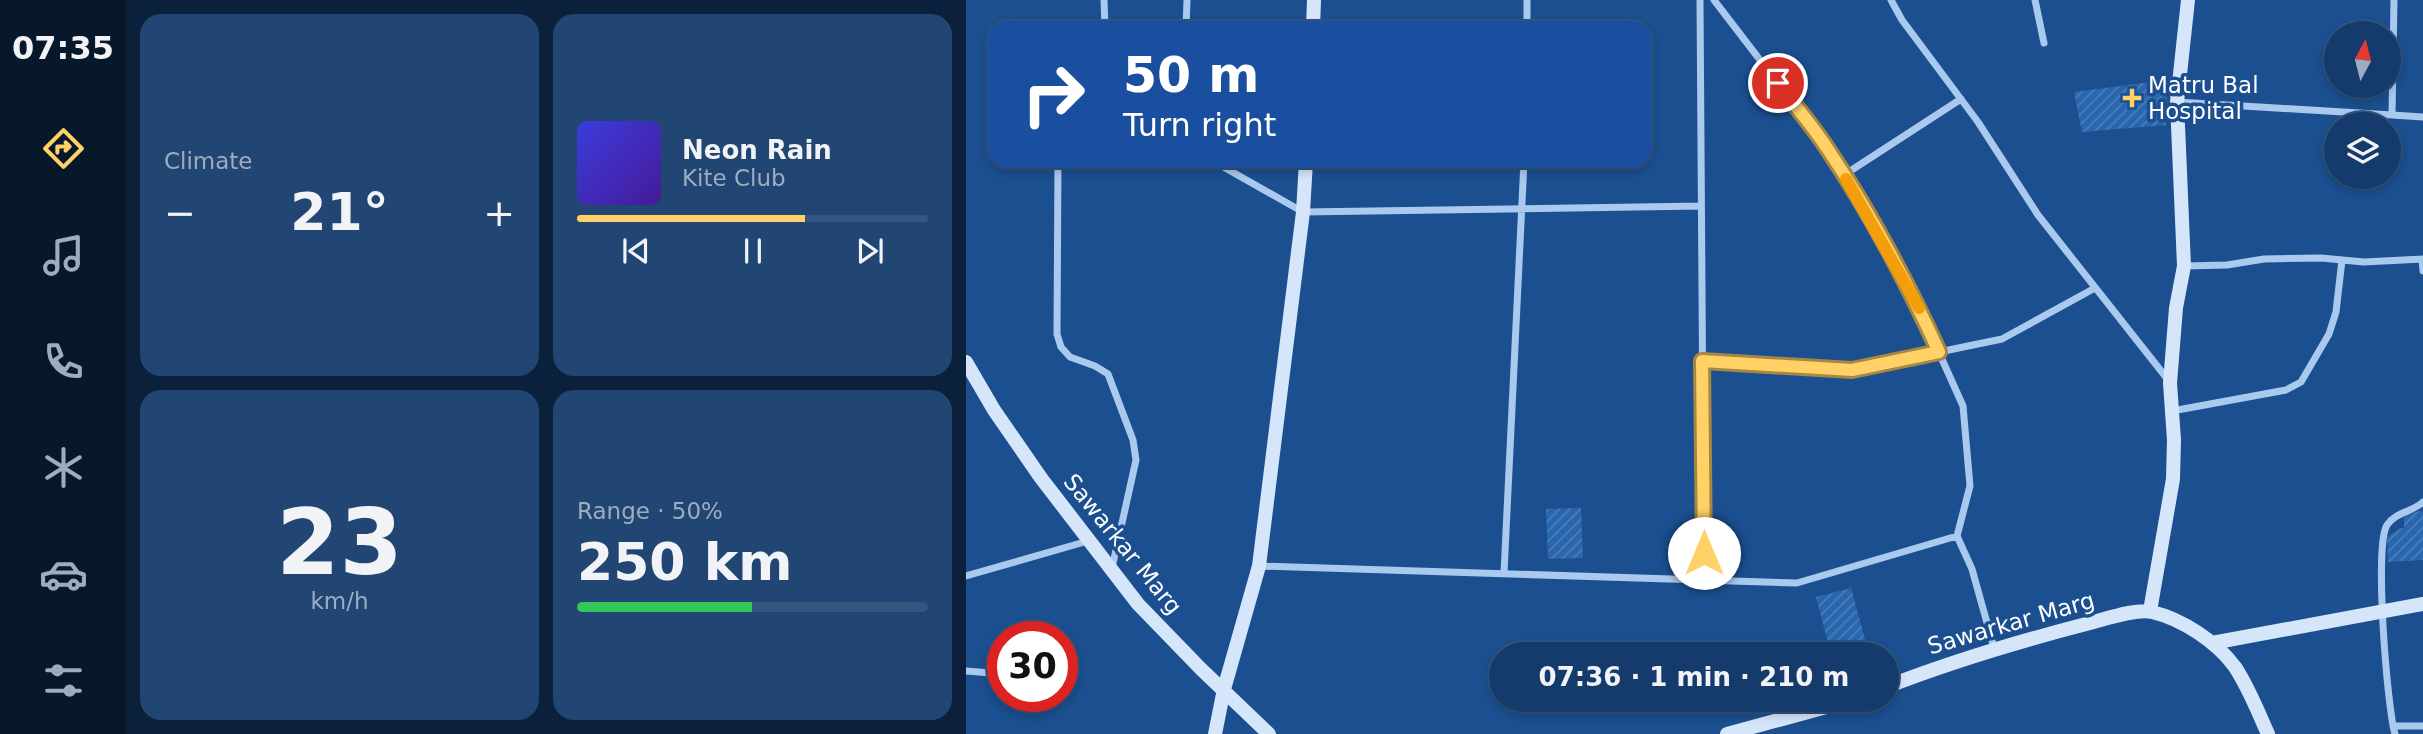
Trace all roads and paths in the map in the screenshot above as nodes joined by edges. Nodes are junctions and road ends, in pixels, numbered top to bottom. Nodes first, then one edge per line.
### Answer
1 (1104, 0) edge
2 (1187, 0) edge
3 (1314, 0) edge
4 (1527, 0) edge
5 (1700, 0) edge
6 (1714, 0) edge
7 (1891, 0) edge
8 (2035, 0) edge
9 (2188, 0) edge
10 (2394, 0) edge
11 (1105, 21) edge
12 (1186, 21) edge
13 (1312, 21) edge
14 (1527, 21) edge
15 (2043, 43) dead end
16 (1961, 99) junction
17 (2177, 102) junction
18 (2342, 112) edge
19 (2392, 112) edge
20 (2401, 116) edge
21 (2423, 117) edge
22 (1058, 168) edge
23 (1225, 168) edge
24 (1306, 168) edge
25 (1524, 168) edge
26 (1844, 175) junction
27 (1701, 206) junction
28 (1523, 209) junction
29 (1303, 212) junction
30 (2423, 259) edge
31 (2342, 260) junction
32 (2184, 266) junction
33 (2423, 271) edge
34 (2095, 288) junction
35 (1939, 352) junction
36 (1702, 361) junction
37 (966, 362) edge
38 (2170, 383) junction
39 (2172, 411) junction
40 (2423, 502) edge
41 (1957, 536) junction
42 (1088, 541) junction
43 (1259, 566) junction
44 (1112, 569) junction
45 (1504, 573) junction
46 (966, 576) edge
47 (1704, 580) junction
48 (2423, 604) edge
49 (2150, 611) junction
50 (2382, 611) junction
51 (2211, 643) junction
52 (1994, 648) junction
53 (966, 671) edge
54 (987, 673) edge
55 (1899, 682) edge
56 (1224, 689) junction
57 (1808, 712) edge
58 (2423, 726) edge
59 (2394, 730) edge
60 (1215, 734) edge
61 (1269, 734) edge
62 (1727, 734) edge
63 (2268, 734) edge

1 - 11 street
2 - 12 street
3 - 13 street
4 - 14 street
5 - 27 street
6 - 26 street
7 - 16 street
8 - 15 street
9 - 17 street
10 - 19 street
16 - 26 street
16 - 34 street
17 - 18 street
17 - 32 street
20 - 21 street
22 - 44 street
23 - 29 street
24 - 29 street
25 - 28 street
26 - 35 street
27 - 28 street
27 - 36 street
28 - 29 street
28 - 45 street
29 - 43 street
30 - 31 street
30 - 33 street
31 - 32 street
31 - 39 street
32 - 38 street
34 - 35 street
34 - 38 street
35 - 36 street
35 - 41 street
36 - 47 street
37 - 42 street, Sawarkar Marg
38 - 39 street
39 - 49 street
40 - 50 street
41 - 47 street
41 - 52 street
42 - 44 street, Sawarkar Marg
42 - 46 street
43 - 45 street
43 - 56 street
44 - 56 street, Sawarkar Marg
45 - 47 street
48 - 50 street
49 - 51 street
49 - 52 street, Sawarkar Marg
50 - 51 street
50 - 59 street
51 - 63 street
52 - 55 street, Sawarkar Marg
53 - 54 street
56 - 60 street
56 - 61 street, Sawarkar Marg
57 - 62 street
58 - 59 street

